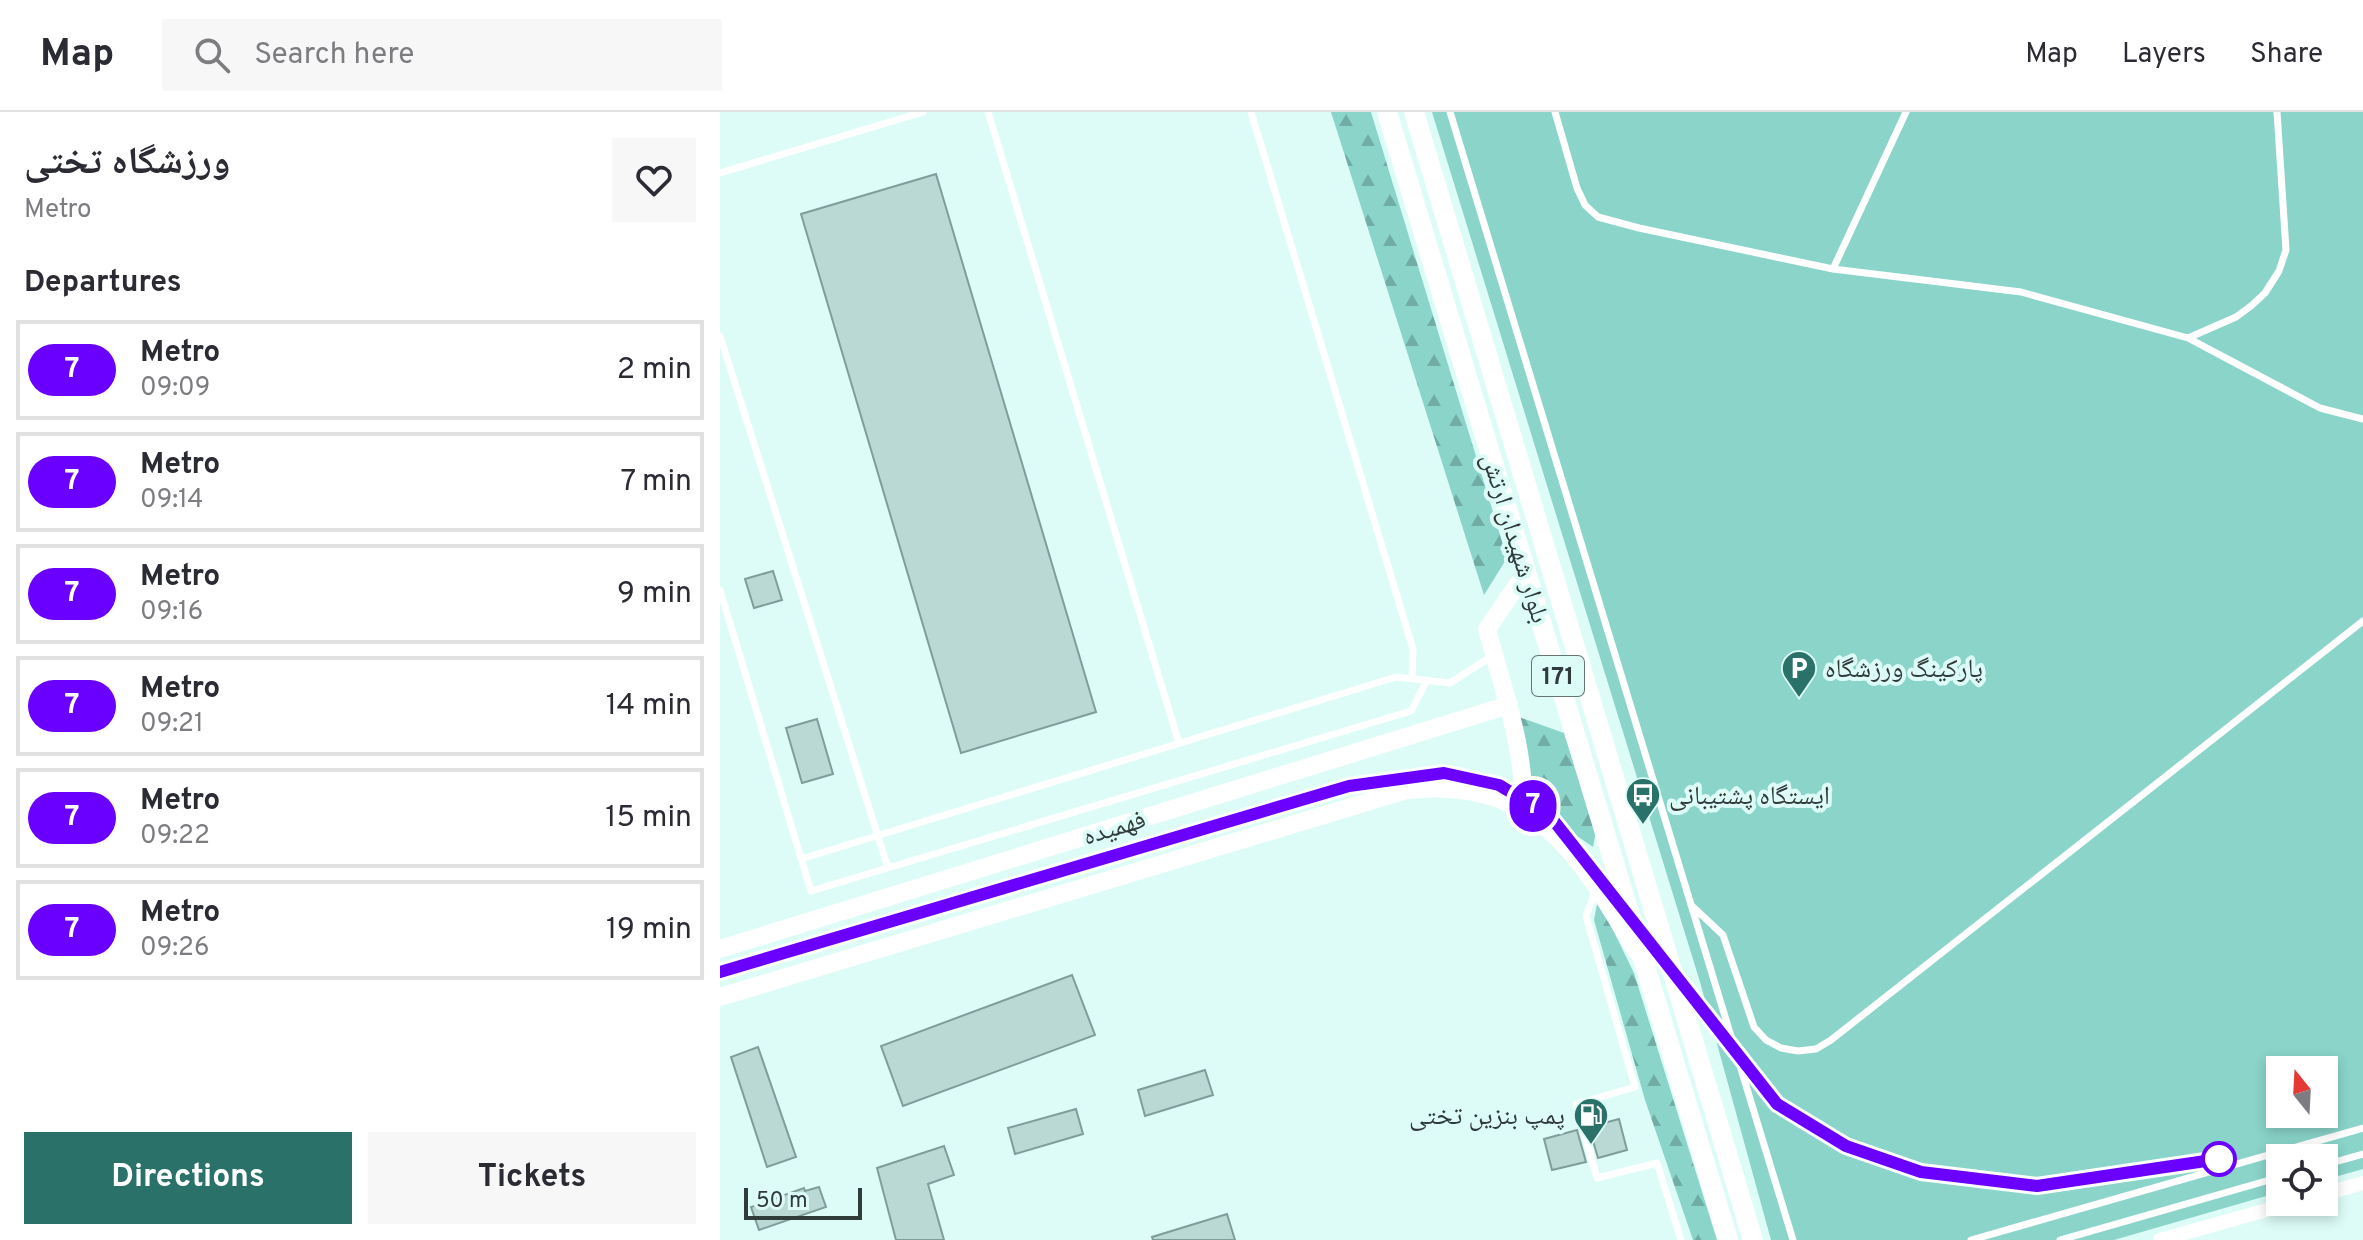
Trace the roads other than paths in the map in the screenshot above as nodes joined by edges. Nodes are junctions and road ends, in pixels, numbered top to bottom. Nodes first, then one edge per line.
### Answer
1 (923, 112) edge
2 (988, 112) edge
3 (1251, 112) edge
4 (1387, 112) edge
5 (1414, 112) edge
6 (1450, 112) edge
7 (1555, 112) edge
8 (1906, 112) edge
9 (2277, 112) edge
10 (720, 173) edge
11 (1833, 269) junction
12 (720, 336) edge
13 (2188, 338) junction
14 (2363, 419) edge
15 (1527, 571) junction
16 (720, 590) edge
17 (2363, 621) edge
18 (1494, 655) junction
19 (1412, 679) junction
20 (1426, 682) junction
21 (1509, 705) junction
22 (1179, 743) junction
23 (1523, 810) junction
24 (877, 836) junction
25 (801, 859) junction
26 (888, 868) junction
27 (1598, 885) junction
28 (1690, 904) junction
29 (720, 949) edge
30 (1645, 967) junction
31 (720, 997) edge
32 (2363, 1128) edge
33 (2363, 1154) edge
34 (2338, 1161) edge
35 (2266, 1181) edge
36 (2363, 1183) edge
37 (2338, 1190) edge
38 (2266, 1210) edge
39 (1681, 1240) edge
40 (1728, 1240) edge
41 (1753, 1240) edge
42 (1793, 1240) edge
43 (1971, 1240) edge
44 (2060, 1240) edge
45 (2160, 1240) edge

1 - 10 lane
2 - 22 lane
3 - 19 lane
4 - 15 main road, بلوار شهیدان ارتش / 171
5 - 41 main road, بلوار شهیدان ارتش / 171
6 - 28 lane
7 - 11 lane
8 - 11 lane
9 - 13 lane
11 - 13 lane
12 - 24 lane
13 - 14 lane
15 - 18 main road
15 - 30 main road, بلوار شهیدان ارتش / 171
16 - 25 lane
17 - 28 lane
18 - 20 lane
18 - 21 main road
19 - 20 lane
19 - 22 lane
20 - 26 lane
21 - 23 main road
21 - 29 main road, فهمیده
22 - 24 lane
23 - 27 main road, فهمیده
23 - 31 main road, فهمیده
24 - 25 lane
24 - 26 lane
25 - 26 lane
27 - 30 main road, فهمیده
27 - 39 lane
28 - 42 lane
30 - 40 main road, بلوار شهیدان ارتش / 171
32 - 43 lane
33 - 34 lane
35 - 44 lane
36 - 37 street
38 - 45 street

